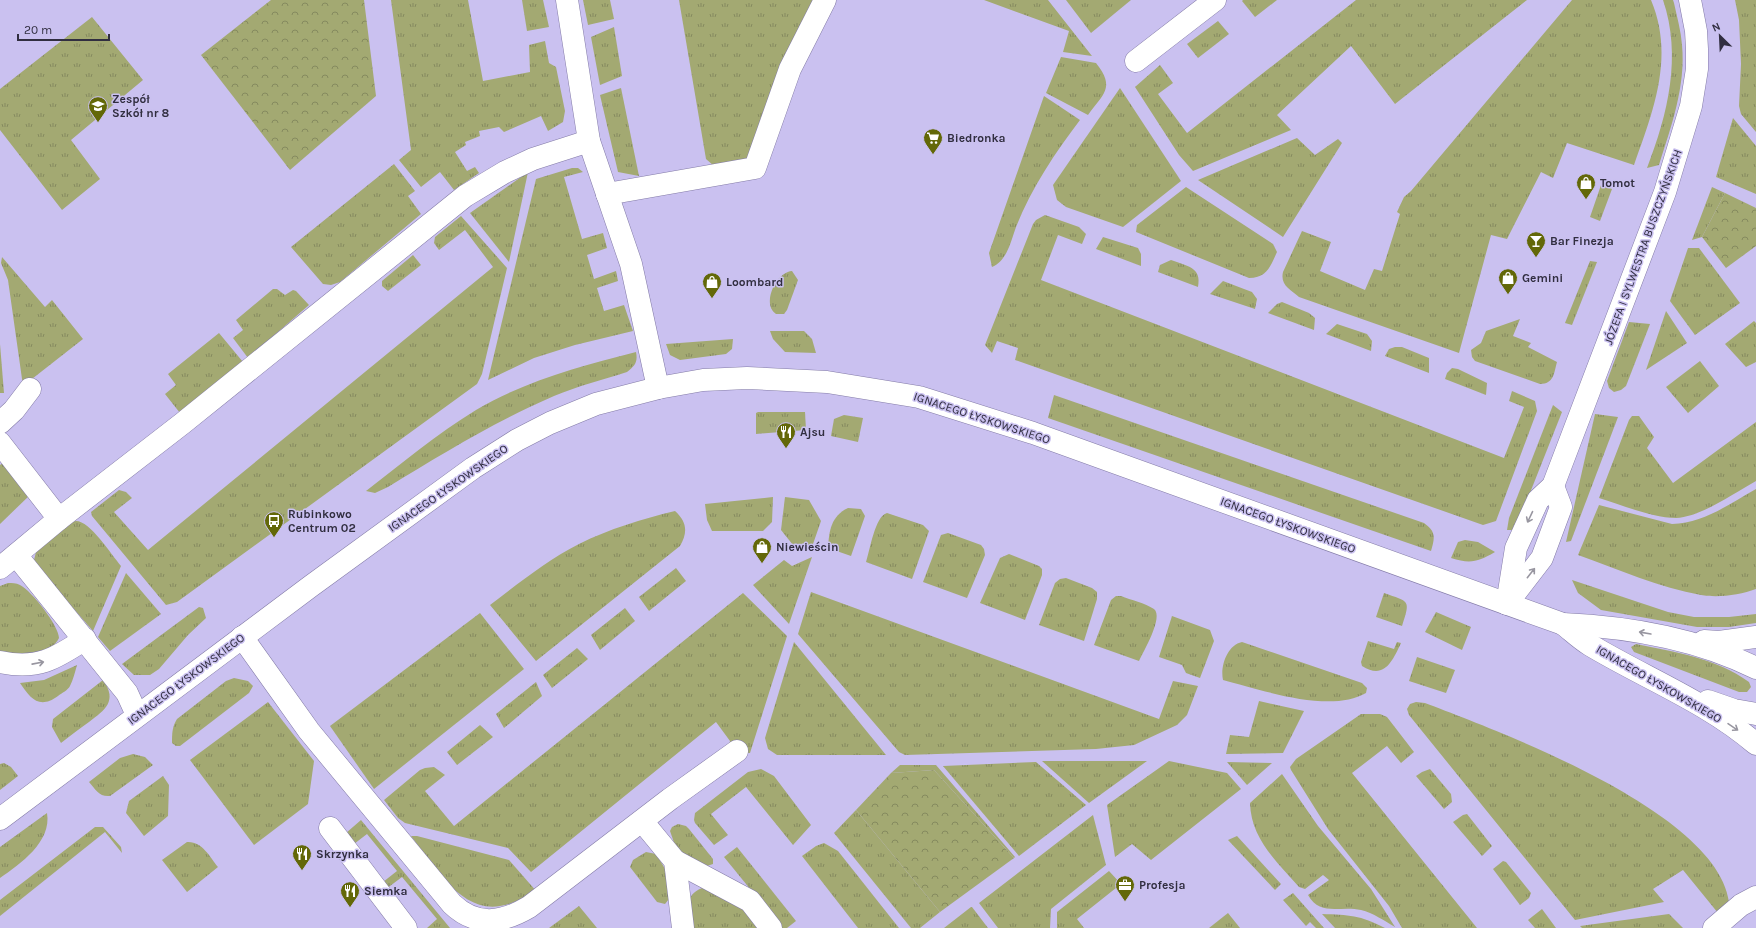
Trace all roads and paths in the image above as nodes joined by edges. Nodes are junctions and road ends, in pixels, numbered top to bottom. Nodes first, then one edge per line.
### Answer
1 (567, 0) edge
2 (825, 0) edge
3 (1215, 0) edge
4 (1690, 0) edge
5 (1136, 61) dead end
6 (589, 141) junction
7 (606, 194) junction
8 (658, 388) junction
9 (30, 389) dead end
10 (0, 423) edge
11 (0, 443) edge
12 (59, 519) junction
13 (8, 562) edge
14 (1507, 604) junction
15 (1563, 624) junction
16 (242, 637) junction
17 (1756, 637) edge
18 (85, 639) junction
19 (1684, 640) junction
20 (0, 662) edge
21 (1756, 668) edge
22 (1676, 691) junction
23 (1756, 714) edge
24 (137, 715) junction
25 (1756, 744) edge
26 (737, 751) dead end
27 (0, 818) edge
28 (642, 821) junction
29 (330, 828) dead end
30 (675, 862) junction
31 (1756, 897) edge
32 (406, 928) edge
33 (683, 928) edge
34 (771, 928) edge
35 (1714, 928) edge

1 - 6 street
2 - 7 street
3 - 5 street
4 - 14 street, JÓZEFA I SYLWESTRA BUSZCZYŃSKICH
6 - 7 street
6 - 12 street
7 - 8 street
8 - 14 street, IGNACEGO ŁYSKOWSKIEGO
8 - 16 street, IGNACEGO ŁYSKOWSKIEGO
9 - 10 street
11 - 12 street
12 - 13 street
13 - 18 street
14 - 15 street, IGNACEGO ŁYSKOWSKIEGO
19 -> 15 street, IGNACEGO ŁYSKOWSKIEGO
15 - 22 street, IGNACEGO ŁYSKOWSKIEGO
16 - 24 street, IGNACEGO ŁYSKOWSKIEGO
16 - 28 street
17 - 19 street
20 -> 18 street
18 - 24 street
19 - 21 street, IGNACEGO ŁYSKOWSKIEGO
22 - 23 street
22 -> 25 street, IGNACEGO ŁYSKOWSKIEGO
24 - 27 street, IGNACEGO ŁYSKOWSKIEGO
26 - 28 street
28 - 30 street
29 - 32 street
30 - 33 street
30 - 34 street
31 - 35 street

